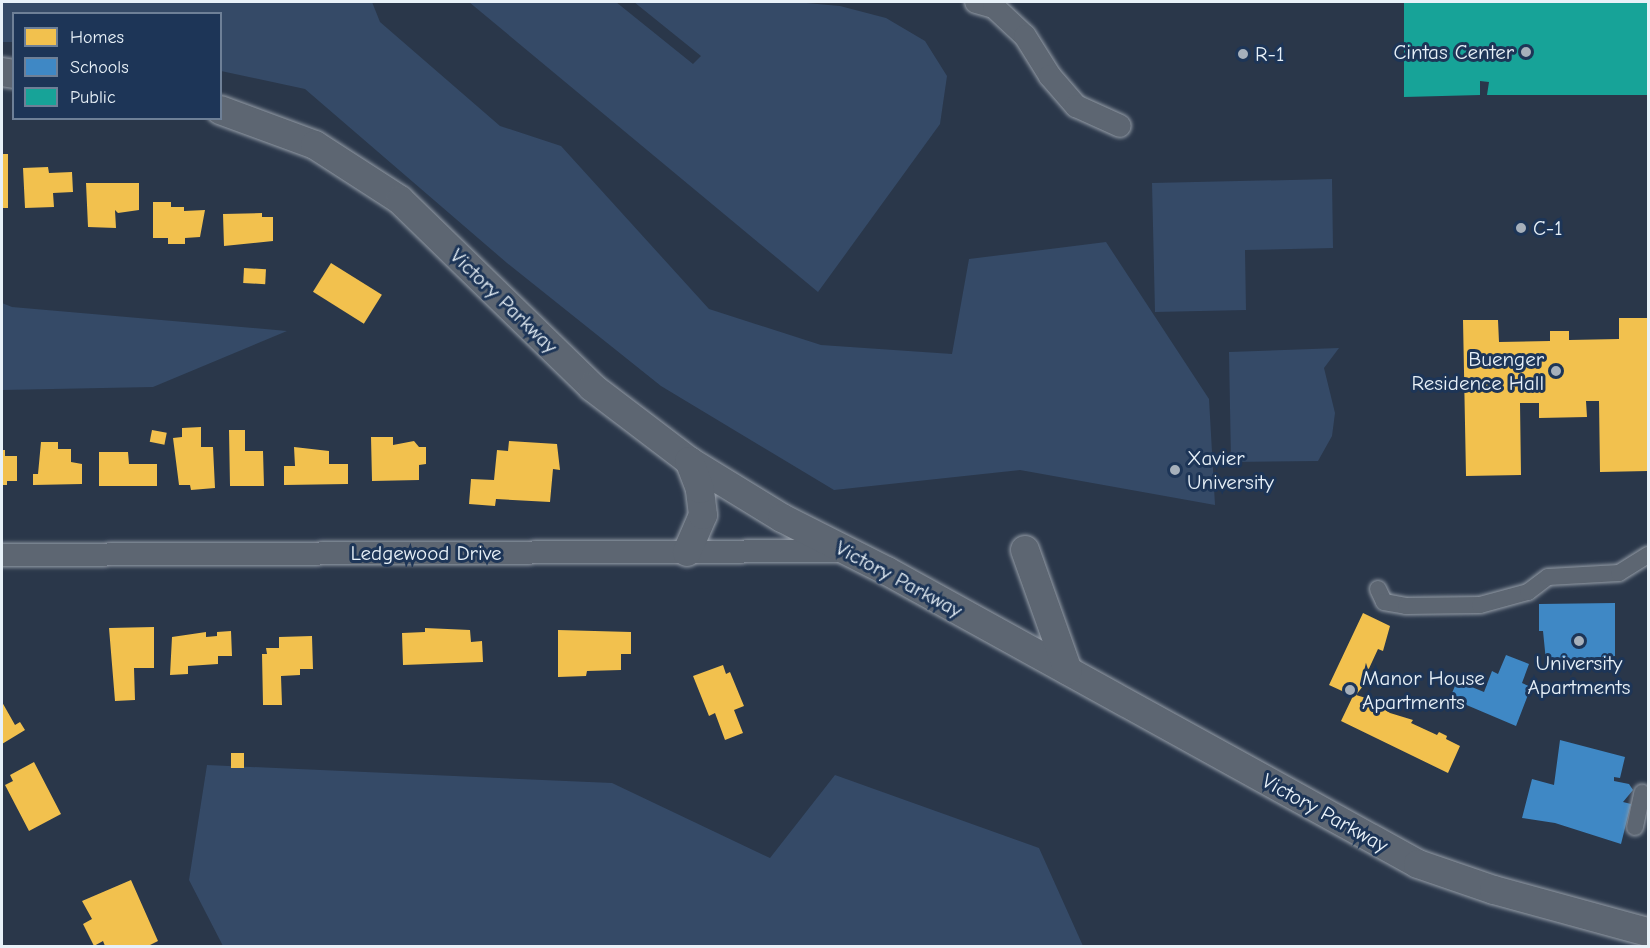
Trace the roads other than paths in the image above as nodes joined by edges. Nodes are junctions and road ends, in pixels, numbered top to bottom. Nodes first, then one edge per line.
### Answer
1 (976, 2) edge
2 (222, 111) edge
3 (1120, 126) dead end
4 (689, 461) junction
5 (1024, 550) dead end
6 (851, 551) junction
7 (687, 552) junction
8 (2, 555) edge
9 (1648, 555) edge
10 (1378, 589) dead end
11 (1068, 671) junction
12 (1642, 793) dead end
13 (1635, 827) dead end
14 (1648, 932) edge

1 - 3 street
2 - 4 street, Victory Parkway
4 - 6 street, Victory Parkway
4 - 7 street
5 - 11 street
6 - 7 street, Ledgewood Drive
6 - 11 street, Victory Parkway
7 - 8 street, Ledgewood Drive
9 - 10 street
11 - 14 street, Victory Parkway
12 - 13 street

